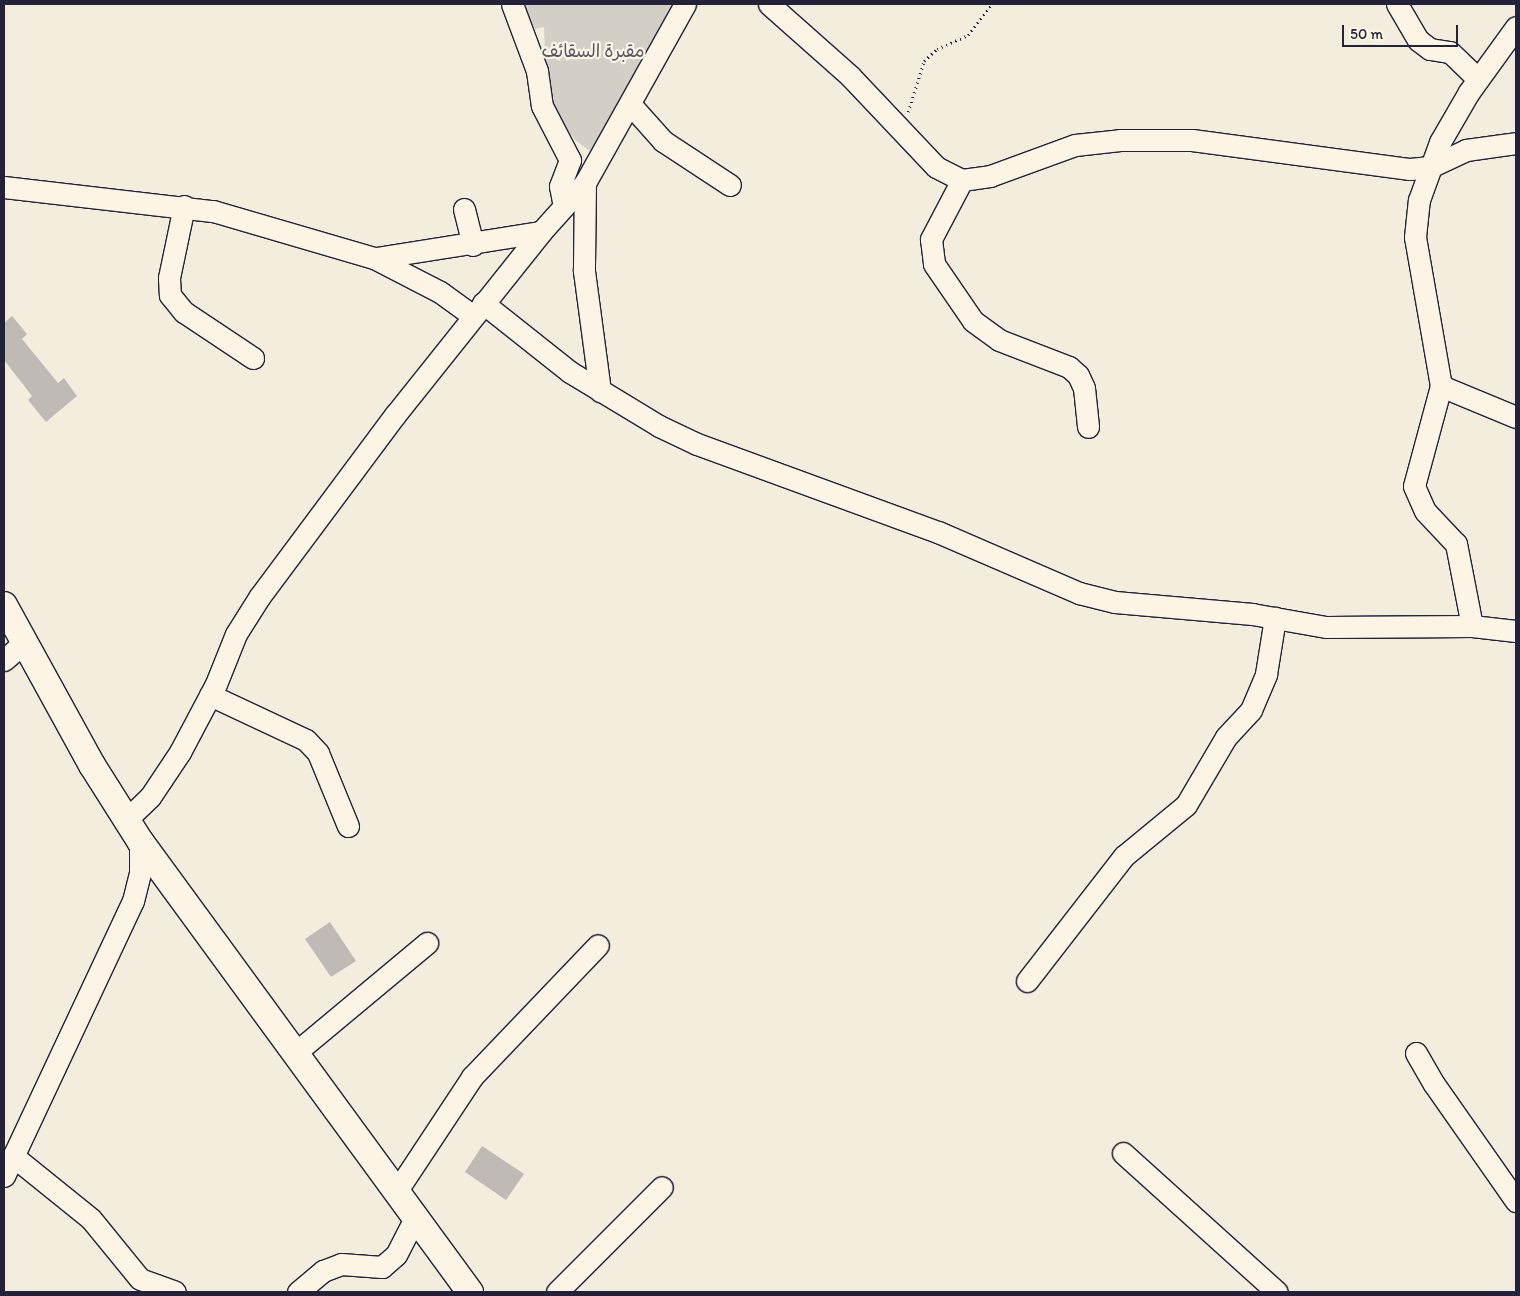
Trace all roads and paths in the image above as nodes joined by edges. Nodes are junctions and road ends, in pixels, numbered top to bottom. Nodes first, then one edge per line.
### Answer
1 (512, 4) edge
2 (685, 4) edge
3 (769, 4) edge
4 (992, 4) edge
5 (1397, 4) edge
6 (1516, 27) edge
7 (1478, 79) junction
8 (630, 104) junction
9 (904, 133) junction
10 (1516, 143) edge
11 (1430, 167) junction
12 (962, 180) junction
13 (585, 183) junction
14 (730, 185) dead end
15 (4, 187) edge
16 (184, 206) junction
17 (564, 206) junction
18 (464, 209) dead end
19 (541, 232) junction
20 (473, 245) junction
21 (374, 258) junction
22 (478, 310) junction
23 (253, 358) dead end
24 (1441, 386) junction
25 (600, 391) junction
26 (1516, 417) edge
27 (1088, 427) dead end
28 (4, 605) edge
29 (1275, 618) junction
30 (1472, 626) junction
31 (1516, 631) edge
32 (25, 642) junction
33 (4, 660) edge
34 (210, 695) junction
35 (126, 820) junction
36 (348, 826) dead end
37 (140, 841) junction
38 (428, 944) dead end
39 (598, 946) dead end
40 (1027, 981) dead end
41 (295, 1053) junction
42 (1416, 1053) dead end
43 (1123, 1153) dead end
44 (13, 1156) junction
45 (4, 1176) edge
46 (662, 1187) dead end
47 (396, 1192) junction
48 (1516, 1200) edge
49 (415, 1218) junction
50 (175, 1292) edge
51 (298, 1292) edge
52 (470, 1292) edge
53 (557, 1292) edge
54 (1277, 1292) edge

1 - 17 street
2 - 8 street
3 - 9 street
4 - 9 path
5 - 7 street
6 - 7 street
7 - 11 street
8 - 13 street
8 - 14 street
9 - 12 street
10 - 11 street
11 - 12 street
11 - 24 street
12 - 27 street
13 - 17 street
13 - 25 street
15 - 16 street
16 - 21 street
16 - 23 street
17 - 19 street
18 - 20 street
19 - 20 street
19 - 22 street
20 - 21 street
21 - 22 street
22 - 25 street
22 - 34 street
24 - 26 street
24 - 30 street
25 - 29 street
28 - 32 main road
29 - 30 street
29 - 40 street
30 - 31 street
32 - 33 street
32 - 35 main road
34 - 35 street
34 - 36 street
35 - 37 main road
37 - 41 main road
37 - 44 street
38 - 41 street
39 - 47 street
41 - 47 main road
42 - 48 street
43 - 54 street
44 - 45 street
44 - 50 street
46 - 53 street
47 - 49 main road
49 - 51 street
49 - 52 main road

